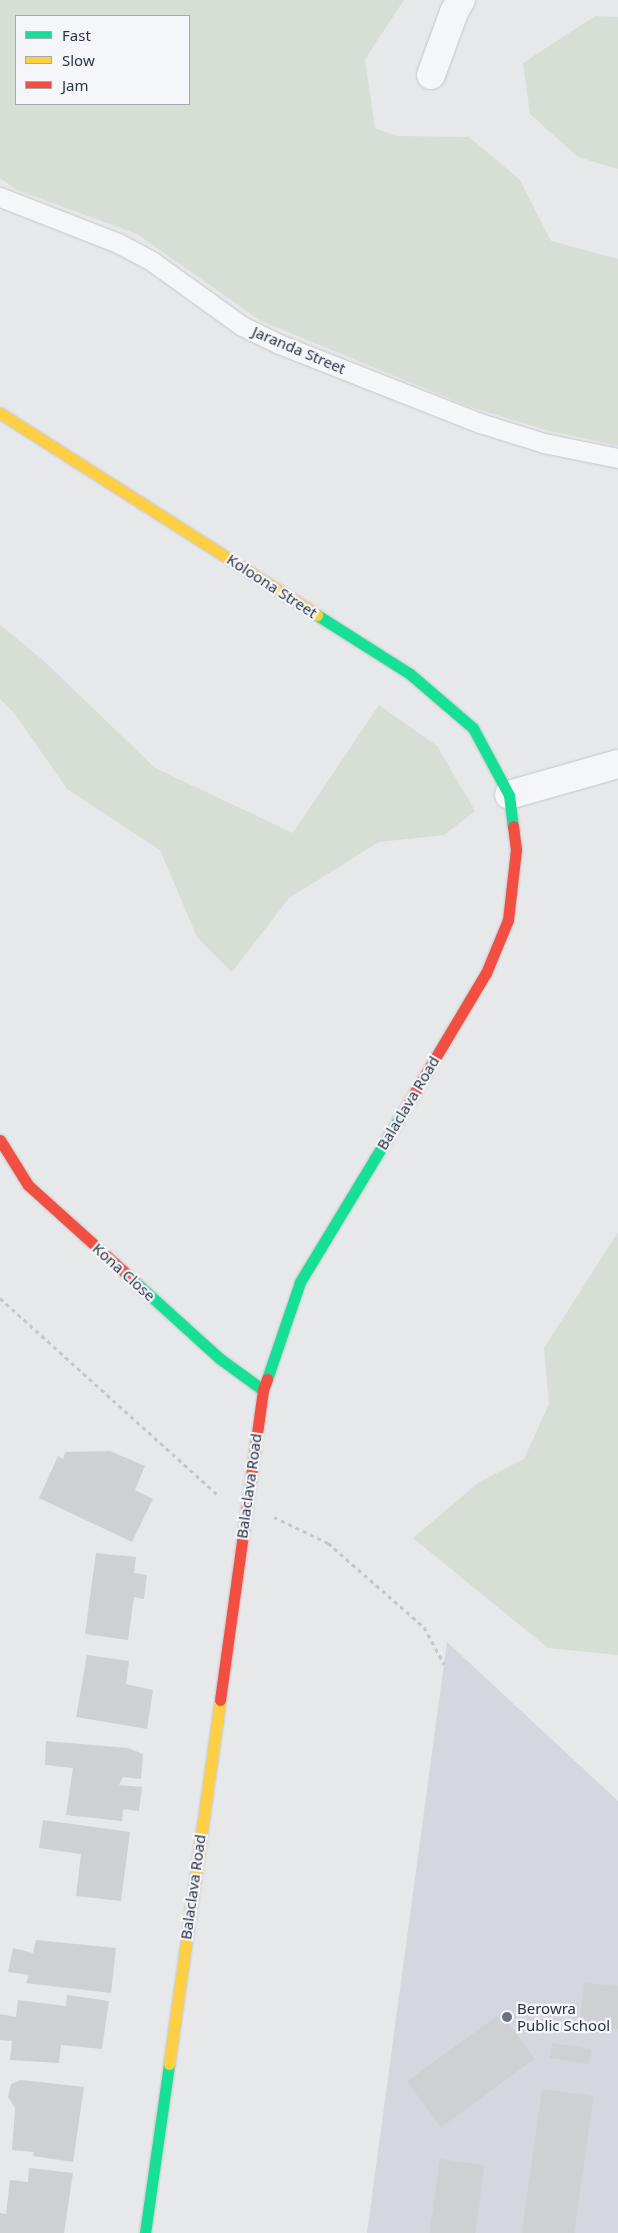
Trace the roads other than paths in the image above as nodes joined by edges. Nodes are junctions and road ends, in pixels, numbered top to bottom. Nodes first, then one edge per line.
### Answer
1 (461, 0) edge
2 (431, 75) dead end
3 (0, 197) edge
4 (0, 413) edge
5 (618, 458) edge
6 (618, 764) edge
7 (509, 795) junction
8 (0, 1140) edge
9 (263, 1390) junction
10 (145, 2233) edge

1 - 2 street
3 - 5 lane, Jaranda Street
4 - 7 street, Koloona Street
6 - 7 street
7 - 9 street, Balaclava Road
8 - 9 street, Kona Close
9 - 10 street, Balaclava Road

